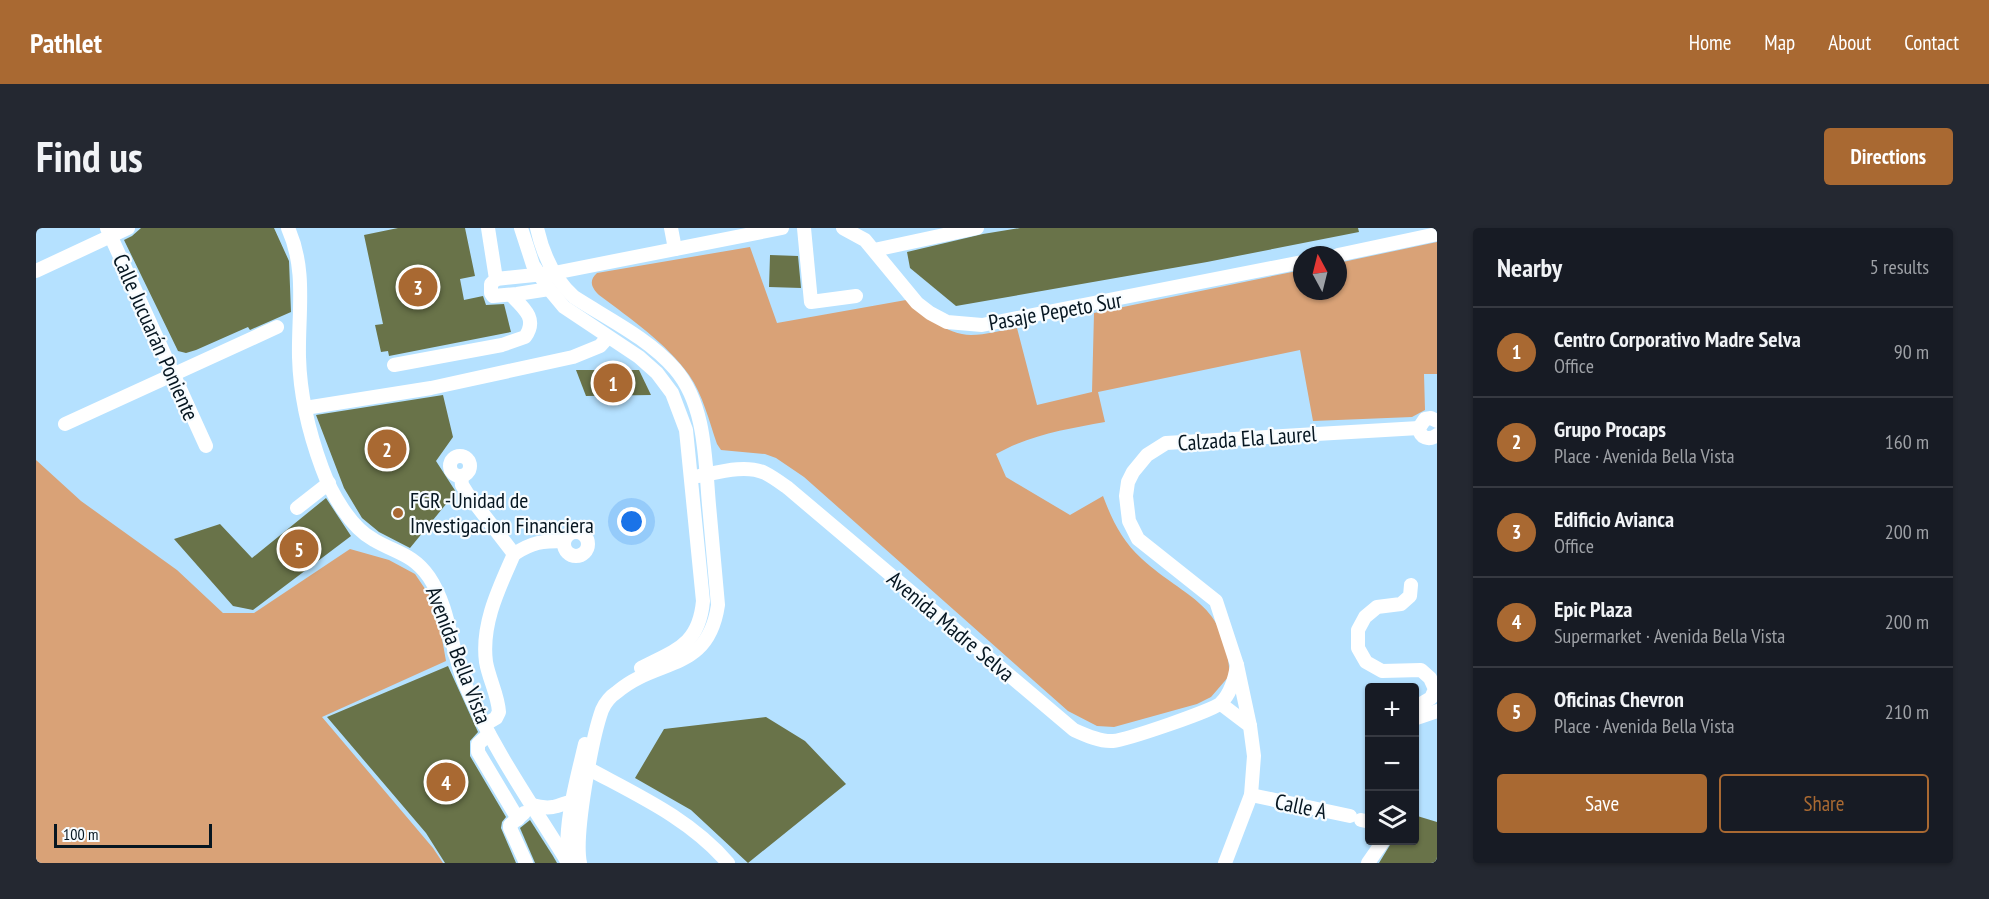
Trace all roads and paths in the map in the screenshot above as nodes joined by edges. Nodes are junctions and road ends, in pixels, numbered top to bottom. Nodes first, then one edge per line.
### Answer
1 (128, 228) edge
2 (288, 228) edge
3 (488, 228) edge
4 (521, 228) edge
5 (537, 228) edge
6 (671, 228) edge
7 (782, 228) edge
8 (804, 228) edge
9 (843, 228) edge
10 (976, 228) edge
11 (109, 232) edge
12 (1437, 234) edge
13 (868, 239) edge
14 (675, 249) junction
15 (1347, 253) edge
16 (1293, 264) edge
17 (36, 271) edge
18 (554, 273) junction
19 (539, 276) junction
20 (496, 279) junction
21 (549, 289) junction
22 (511, 295) junction
23 (856, 296) dead end
24 (277, 327) dead end
25 (608, 337) junction
26 (394, 365) dead end
27 (173, 374) junction
28 (306, 408) junction
29 (1437, 421) edge
30 (65, 424) dead end
31 (1419, 428) junction
32 (1437, 435) edge
33 (206, 446) dead end
34 (461, 476) dead end
35 (699, 476) junction
36 (329, 483) junction
37 (297, 508) dead end
38 (564, 541) dead end
39 (514, 554) junction
40 (1411, 585) dead end
41 (1237, 665) junction
42 (1221, 704) junction
43 (1419, 705) edge
44 (1437, 711) edge
45 (1419, 717) edge
46 (1250, 726) junction
47 (487, 729) junction
48 (585, 768) junction
49 (1251, 795) junction
50 (578, 801) junction
51 (532, 805) junction
52 (518, 819) junction
53 (1360, 819) edge
54 (1381, 845) edge
55 (526, 863) edge
56 (568, 863) edge
57 (728, 863) edge
58 (1225, 863) edge
59 (1368, 863) edge

1 - 11 street
2 - 28 street, Avenida Bella Vista
3 - 20 street
4 - 19 street
5 - 18 street
6 - 14 street
7 - 14 street
8 - 23 street
9 - 13 street, Pasaje Pepeto Sur
10 - 13 street
11 - 17 street
11 - 27 street, Calle Jucuarán Poniente
12 - 15 street
13 - 16 street, Pasaje Pepeto Sur
14 - 18 street
18 - 19 street
18 - 35 street
19 - 20 street
19 - 21 street
20 - 22 street
21 - 22 street
21 - 25 street
22 - 26 street
24 - 27 street
25 - 28 street
25 - 35 street
27 - 30 street
27 - 33 street, Calle Jucuarán Poniente
28 - 36 street, Avenida Bella Vista
29 - 31 street
31 - 32 street
31 - 41 street, Calzada Ela Laurel
34 - 39 street
35 - 42 street, Avenida Madre Selva
35 - 48 street
36 - 37 street
36 - 47 street, Avenida Bella Vista
38 - 39 street
39 - 47 street
40 - 43 street
41 - 42 street
41 - 46 street, Calzada Ela Laurel
42 - 46 street
44 - 45 street
46 - 49 street
47 - 51 street, Avenida Bella Vista
47 - 52 street
48 - 50 street
48 - 57 street
49 - 53 street, Calle A
49 - 58 street
50 - 51 street
50 - 56 street
51 - 52 street
51 - 56 street, Avenida Bella Vista
52 - 55 street
54 - 59 street

